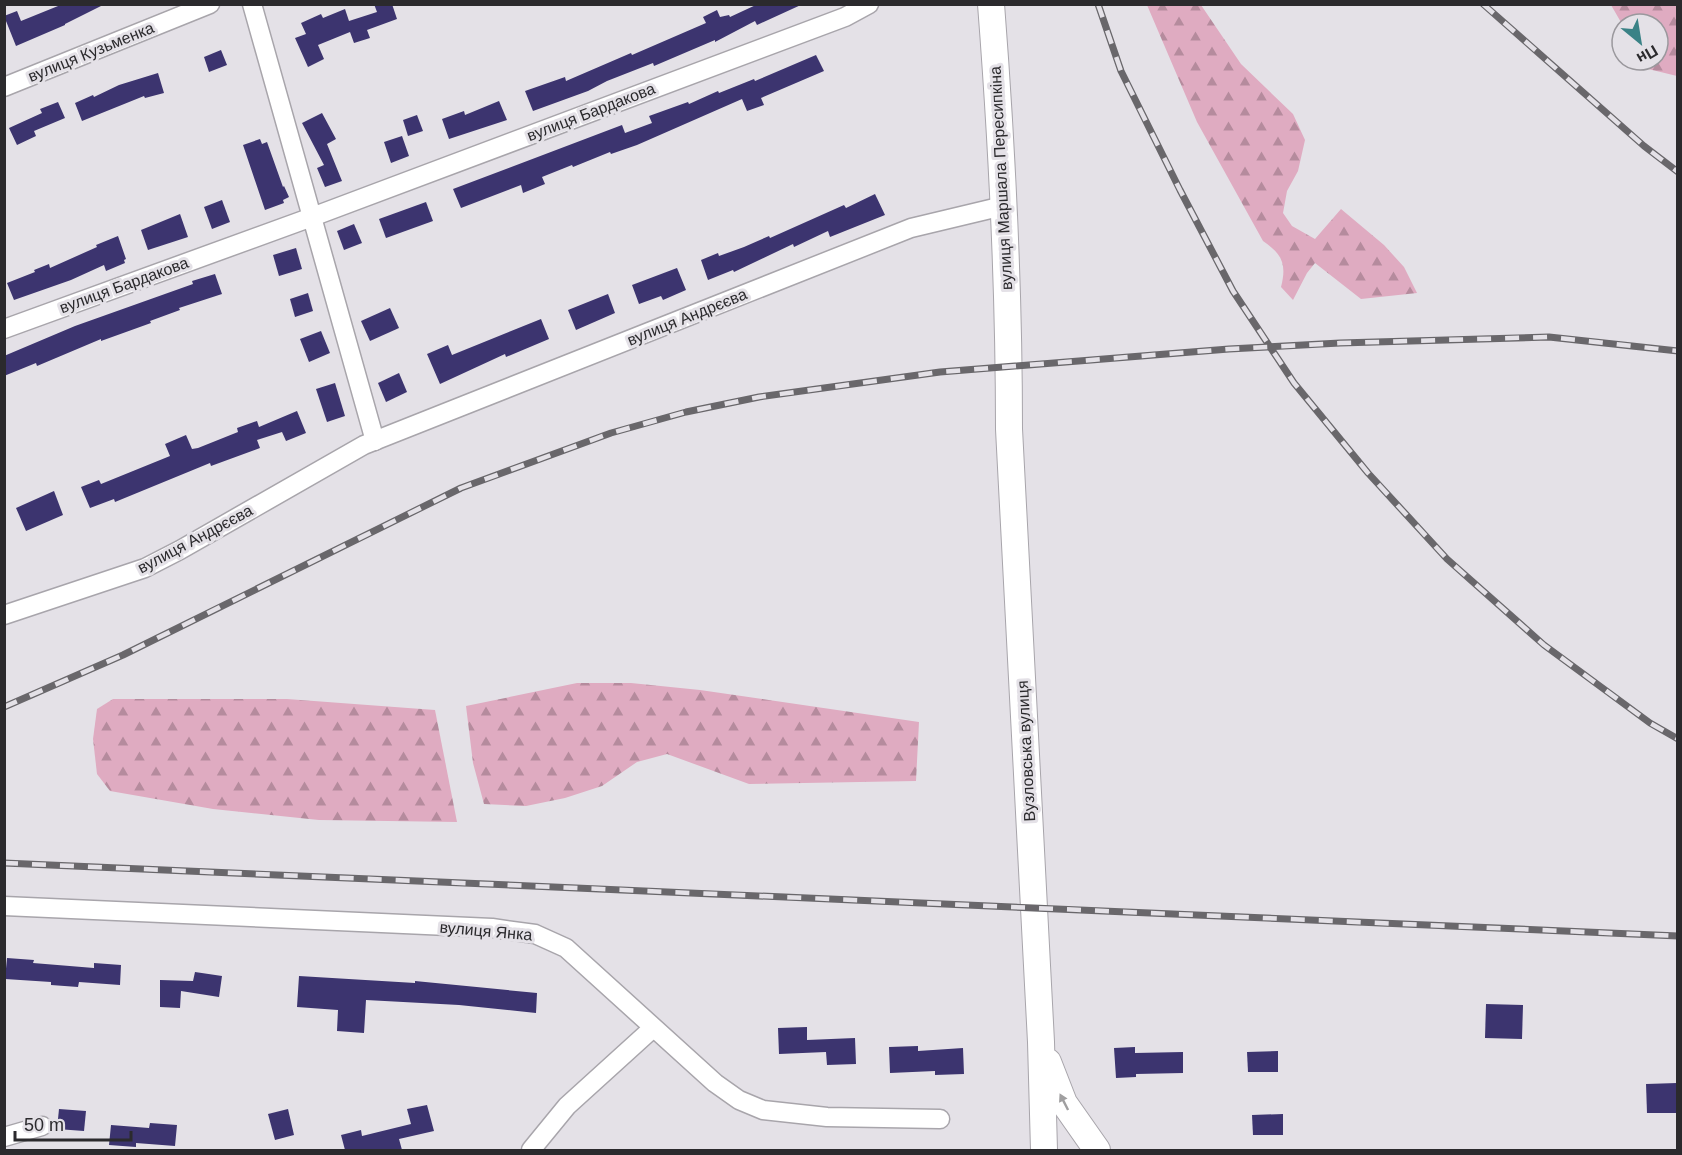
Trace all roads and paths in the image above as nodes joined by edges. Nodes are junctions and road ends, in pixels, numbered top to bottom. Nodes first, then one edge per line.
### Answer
1 (210, 4) edge
2 (252, 4) edge
3 (869, 4) edge
4 (991, 4) edge
5 (4, 87) edge
6 (1003, 206) junction
7 (312, 217) junction
8 (4, 329) edge
9 (1009, 351) joint
10 (375, 441) junction
11 (4, 615) edge
12 (4, 906) edge
13 (653, 1028) junction
14 (1041, 1042) junction
15 (940, 1119) dead end
16 (42, 1126) dead end
17 (4, 1137) edge
18 (531, 1150) edge
19 (1044, 1150) edge
20 (1097, 1150) edge

1 - 5 street, вулиця Кузьменка
2 - 7 street
3 - 7 street, вулиця Бардакова
4 - 6 main road, вулиця Маршала Пересипкіна
6 - 9 main road, вулиця Маршала Пересипкіна
6 - 10 street, вулиця Андрєєва
7 - 8 street, вулиця Бардакова
7 - 10 street
9 - 14 main road, Вузловська вулиця
10 - 11 street, вулиця Андрєєва
12 - 13 street, вулиця Янка
13 - 15 street, вулиця Янка
13 - 18 street
14 - 19 main road, Вузловська вулиця
20 -> 14 main road
16 - 17 street

